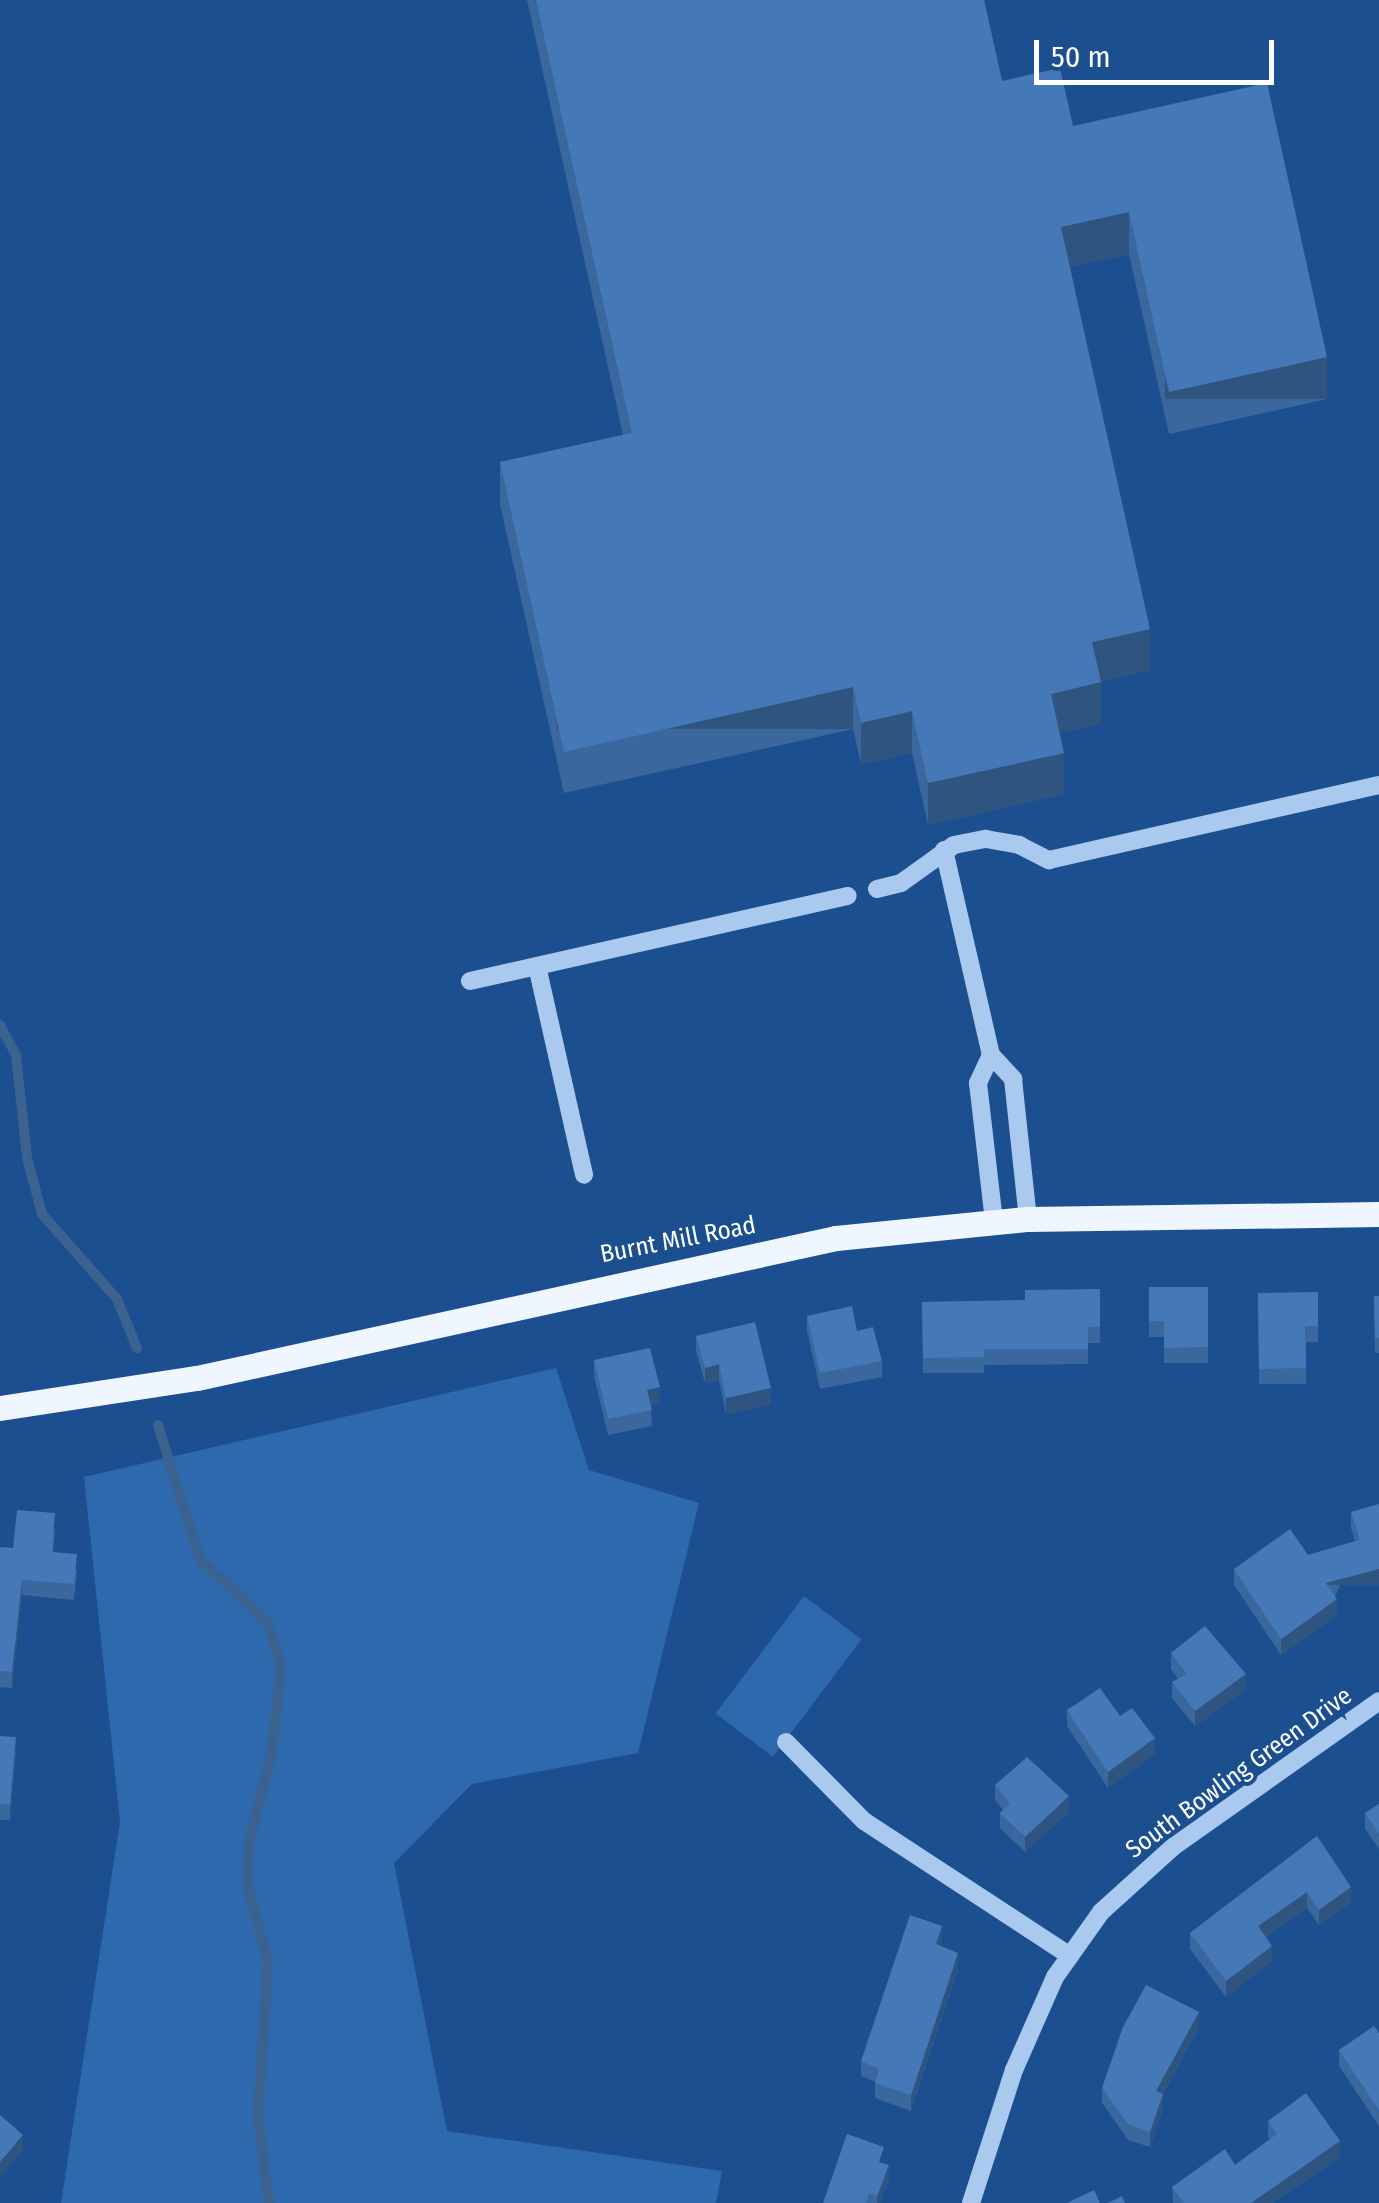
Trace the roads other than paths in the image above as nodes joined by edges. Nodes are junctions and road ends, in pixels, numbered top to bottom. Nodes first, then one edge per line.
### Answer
1 (1379, 786) edge
2 (944, 850) junction
3 (876, 889) dead end
4 (848, 896) dead end
5 (538, 966) junction
6 (470, 981) dead end
7 (990, 1054) junction
8 (584, 1175) dead end
9 (1379, 1214) edge
10 (1028, 1219) junction
11 (994, 1221) junction
12 (0, 1408) edge
13 (1379, 1701) edge
14 (786, 1742) dead end
15 (1070, 1956) junction
16 (971, 2203) edge

1 - 2 street
2 - 3 street
2 - 7 street
4 - 5 street
5 - 6 street
5 - 8 street
7 - 10 street
7 - 11 street
9 - 10 main road, Burnt Mill Road
10 - 11 main road, Burnt Mill Road
11 - 12 main road, Burnt Mill Road
13 - 15 street, South Bowling Green Drive
14 - 15 street
15 - 16 street, South Bowling Green Drive

